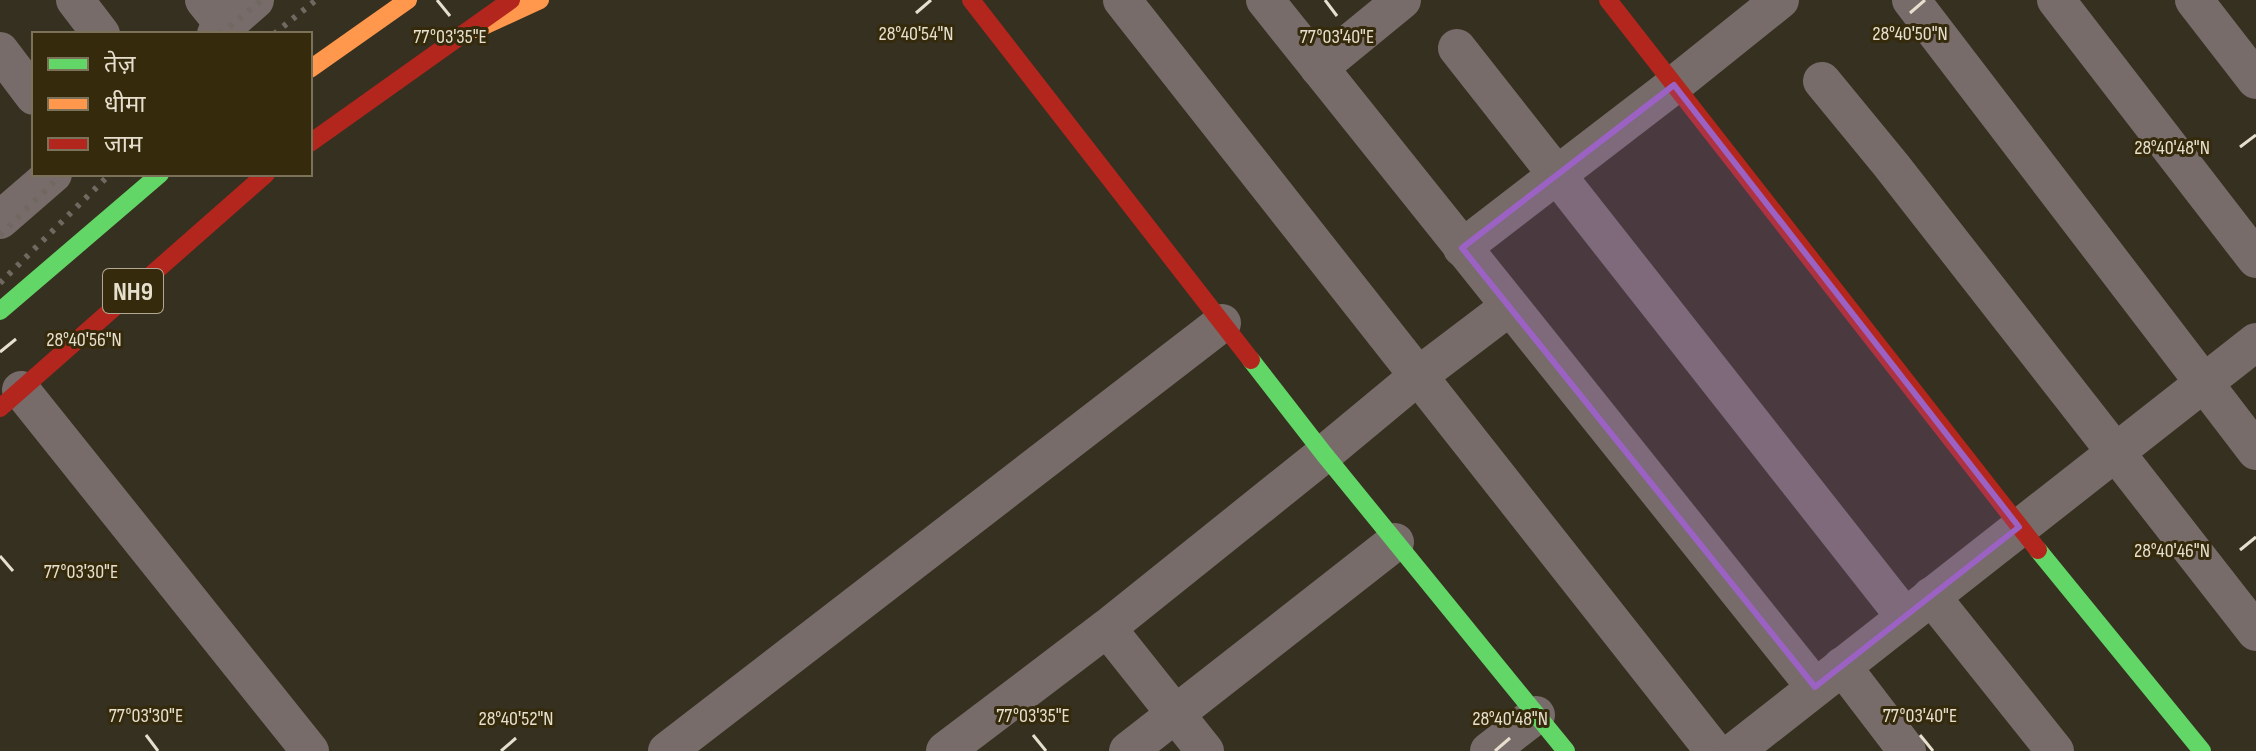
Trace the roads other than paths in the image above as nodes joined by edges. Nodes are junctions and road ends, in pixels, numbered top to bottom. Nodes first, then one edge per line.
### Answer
1 (75, 0) edge
2 (255, 0) edge
3 (408, 0) edge
4 (511, 0) edge
5 (540, 0) edge
6 (971, 0) edge
7 (1122, 0) edge
8 (1265, 0) edge
9 (1402, 0) edge
10 (1608, 0) edge
11 (1780, 0) edge
12 (1911, 0) edge
13 (2056, 0) edge
14 (2194, 0) edge
15 (215, 20) edge
16 (99, 32) edge
17 (455, 39) junction
18 (1457, 48) dead end
19 (0, 51) edge
20 (312, 68) edge
21 (1319, 68) junction
22 (2256, 80) edge
23 (1822, 81) dead end
24 (1674, 85) junction
25 (32, 93) edge
26 (312, 142) edge
27 (1557, 174) junction
28 (50, 176) edge
29 (158, 176) edge
30 (264, 176) edge
31 (4, 208) edge
32 (1462, 248) junction
33 (2256, 259) edge
34 (1509, 307) junction
35 (0, 311) edge
36 (1222, 323) junction
37 (2256, 342) edge
38 (1418, 376) junction
39 (2204, 383) junction
40 (10, 399) edge
41 (2256, 451) edge
42 (2115, 453) junction
43 (1324, 454) junction
44 (2019, 527) junction
45 (1395, 542) junction
46 (1918, 606) junction
47 (1107, 628) junction
48 (2256, 632) edge
49 (1829, 677) junction
50 (1175, 713) junction
51 (1536, 715) junction
52 (1751, 746) edge
53 (310, 751) edge
54 (667, 751) edge
55 (945, 751) edge
56 (1128, 751) edge
57 (1205, 751) edge
58 (1489, 751) edge
59 (1566, 751) edge
60 (1714, 751) edge
61 (1907, 751) edge
62 (2055, 751) edge
63 (2202, 751) edge

1 - 16 street
2 - 15 street
3 - 20 main road
4 - 17 main road
5 - 17 main road
6 - 36 main road
7 - 38 street
8 - 21 street
9 - 21 street
10 - 24 main road
11 - 24 street
12 - 39 street
13 - 33 street
14 - 22 street
17 - 26 main road
18 - 27 street
19 - 25 street
21 - 32 street
23 - 42 street
24 - 27 street
24 - 44 main road
27 - 32 street
27 - 46 street
28 - 31 street
29 - 35 main road, NH9
30 - 40 main road, NH9
32 - 34 street
34 - 38 street
34 - 49 street
36 - 43 main road
36 - 54 street
37 - 39 street
38 - 43 street
38 - 60 street
39 - 41 street
39 - 42 street
40 - 53 street
42 - 44 street
42 - 48 street
43 - 45 main road
43 - 47 street
44 - 46 street
44 - 63 main road
45 - 50 street
45 - 51 main road
46 - 49 street
46 - 62 street
47 - 50 street
47 - 55 street
49 - 52 street
49 - 61 street
50 - 56 street
50 - 57 street
51 - 58 street
51 - 59 main road

